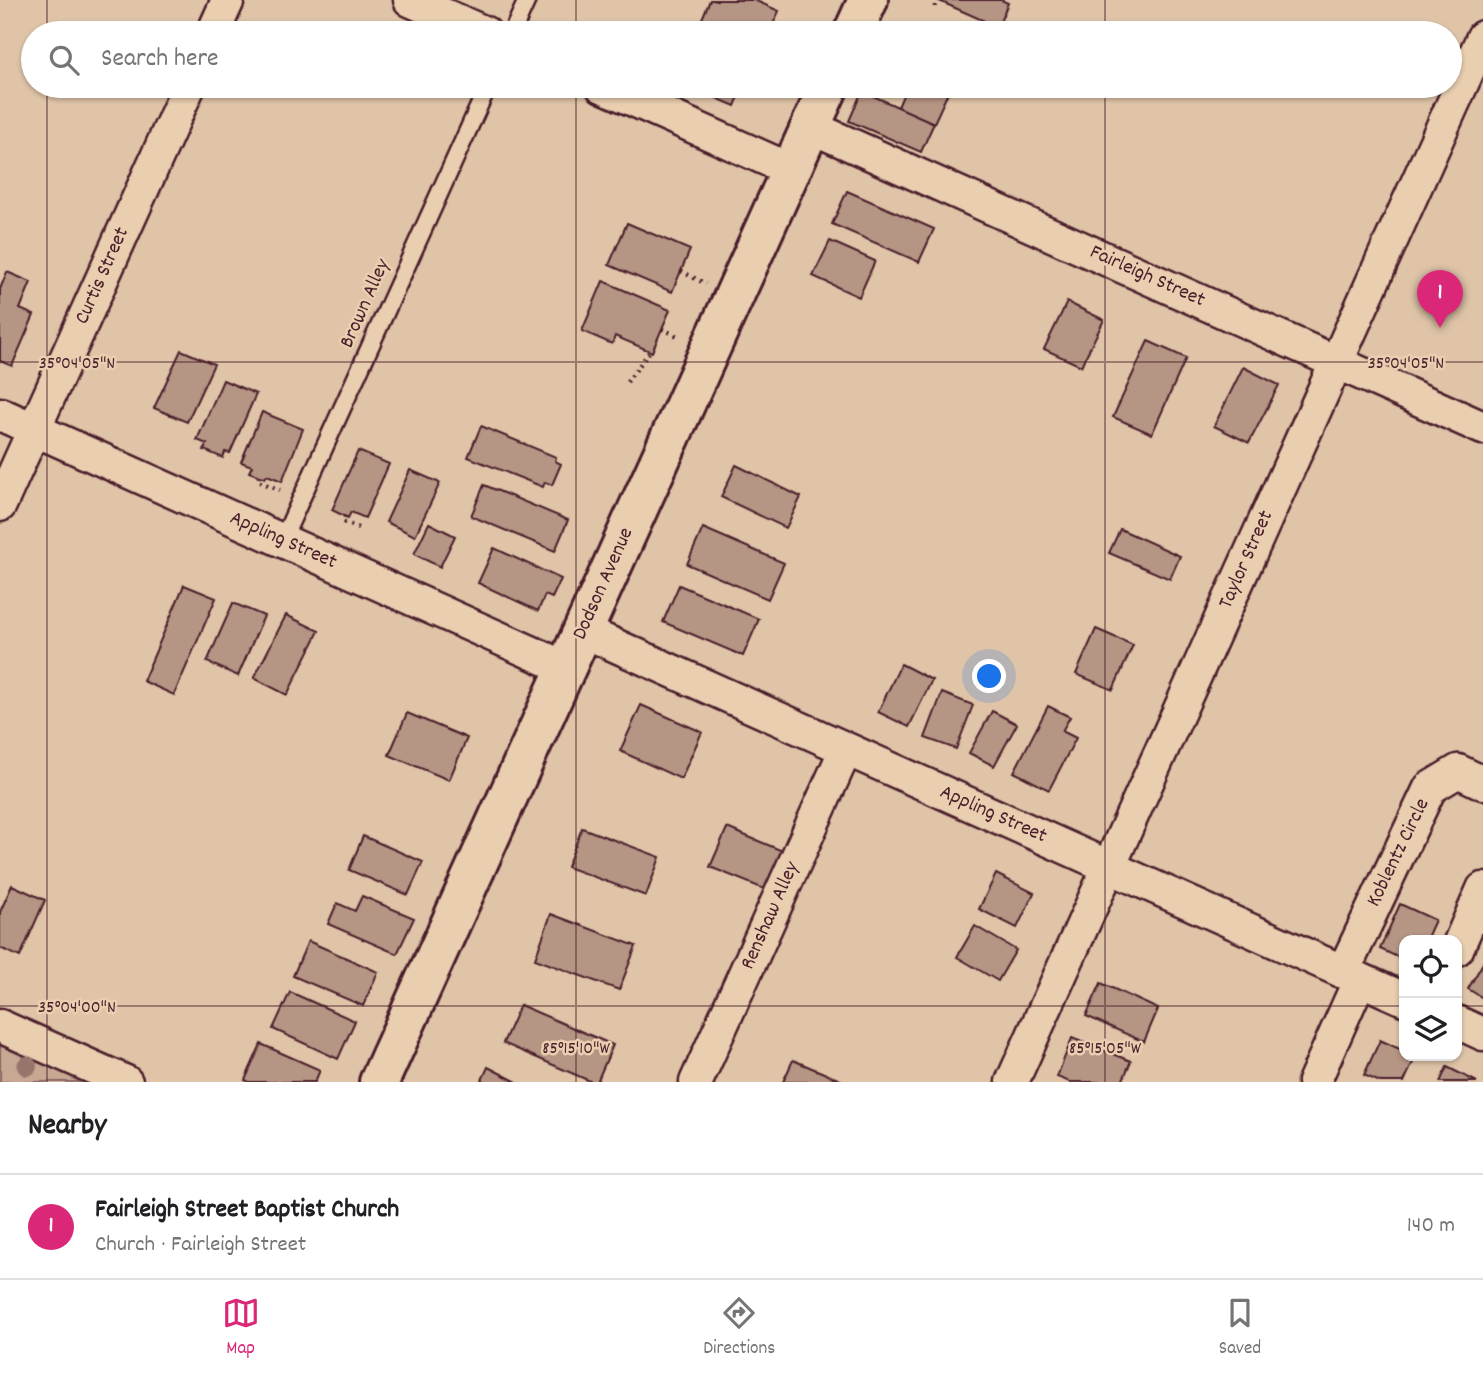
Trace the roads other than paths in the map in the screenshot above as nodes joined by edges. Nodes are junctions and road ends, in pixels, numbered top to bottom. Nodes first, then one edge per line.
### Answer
1 (228, 0) edge
2 (410, 0) edge
3 (527, 0) edge
4 (868, 0) edge
5 (218, 21) edge
6 (458, 21) edge
7 (517, 21) edge
8 (858, 21) edge
9 (1483, 37) edge
10 (1462, 83) edge
11 (184, 98) edge
12 (483, 98) edge
13 (629, 98) edge
14 (824, 98) edge
15 (1455, 98) edge
16 (811, 127) junction
17 (791, 170) junction
18 (1336, 362) junction
19 (0, 414) edge
20 (1483, 428) edge
21 (34, 429) junction
22 (0, 505) edge
23 (282, 541) junction
24 (583, 631) junction
25 (566, 667) junction
26 (846, 749) junction
27 (1483, 783) edge
28 (1109, 867) junction
29 (1483, 889) edge
30 (1462, 937) edge
31 (1352, 976) junction
32 (1402, 998) edge
33 (1462, 1024) edge
34 (0, 1026) edge
35 (1483, 1034) edge
36 (126, 1082) edge
37 (379, 1082) edge
38 (696, 1082) edge
39 (1012, 1082) edge
40 (1314, 1082) edge

1 - 5 street
2 - 6 street
3 - 7 lane
4 - 8 street
9 - 10 street, Taylor Street
11 - 21 street, Curtis Street
12 - 23 lane, Brown Alley
13 - 17 street
14 - 16 street, Dodson Avenue
15 - 18 street, Taylor Street
16 - 17 street, Dodson Avenue
16 - 18 street, Fairleigh Street
17 - 24 street, Dodson Avenue
18 - 20 street, Fairleigh Street
18 - 28 street, Taylor Street
19 - 21 street, Appling Street
21 - 22 street, Curtis Street
21 - 23 street, Appling Street
23 - 25 street, Appling Street
24 - 25 street, Dodson Avenue
24 - 26 street, Appling Street
25 - 37 street, Dodson Avenue
26 - 28 street, Appling Street
26 - 38 street, Renshaw Alley
27 - 31 street, Koblentz Circle
28 - 31 street, Appling Street
28 - 39 street, Taylor Street
29 - 30 street
31 - 32 street, Appling Street
31 - 40 street
33 - 35 street
34 - 36 street

